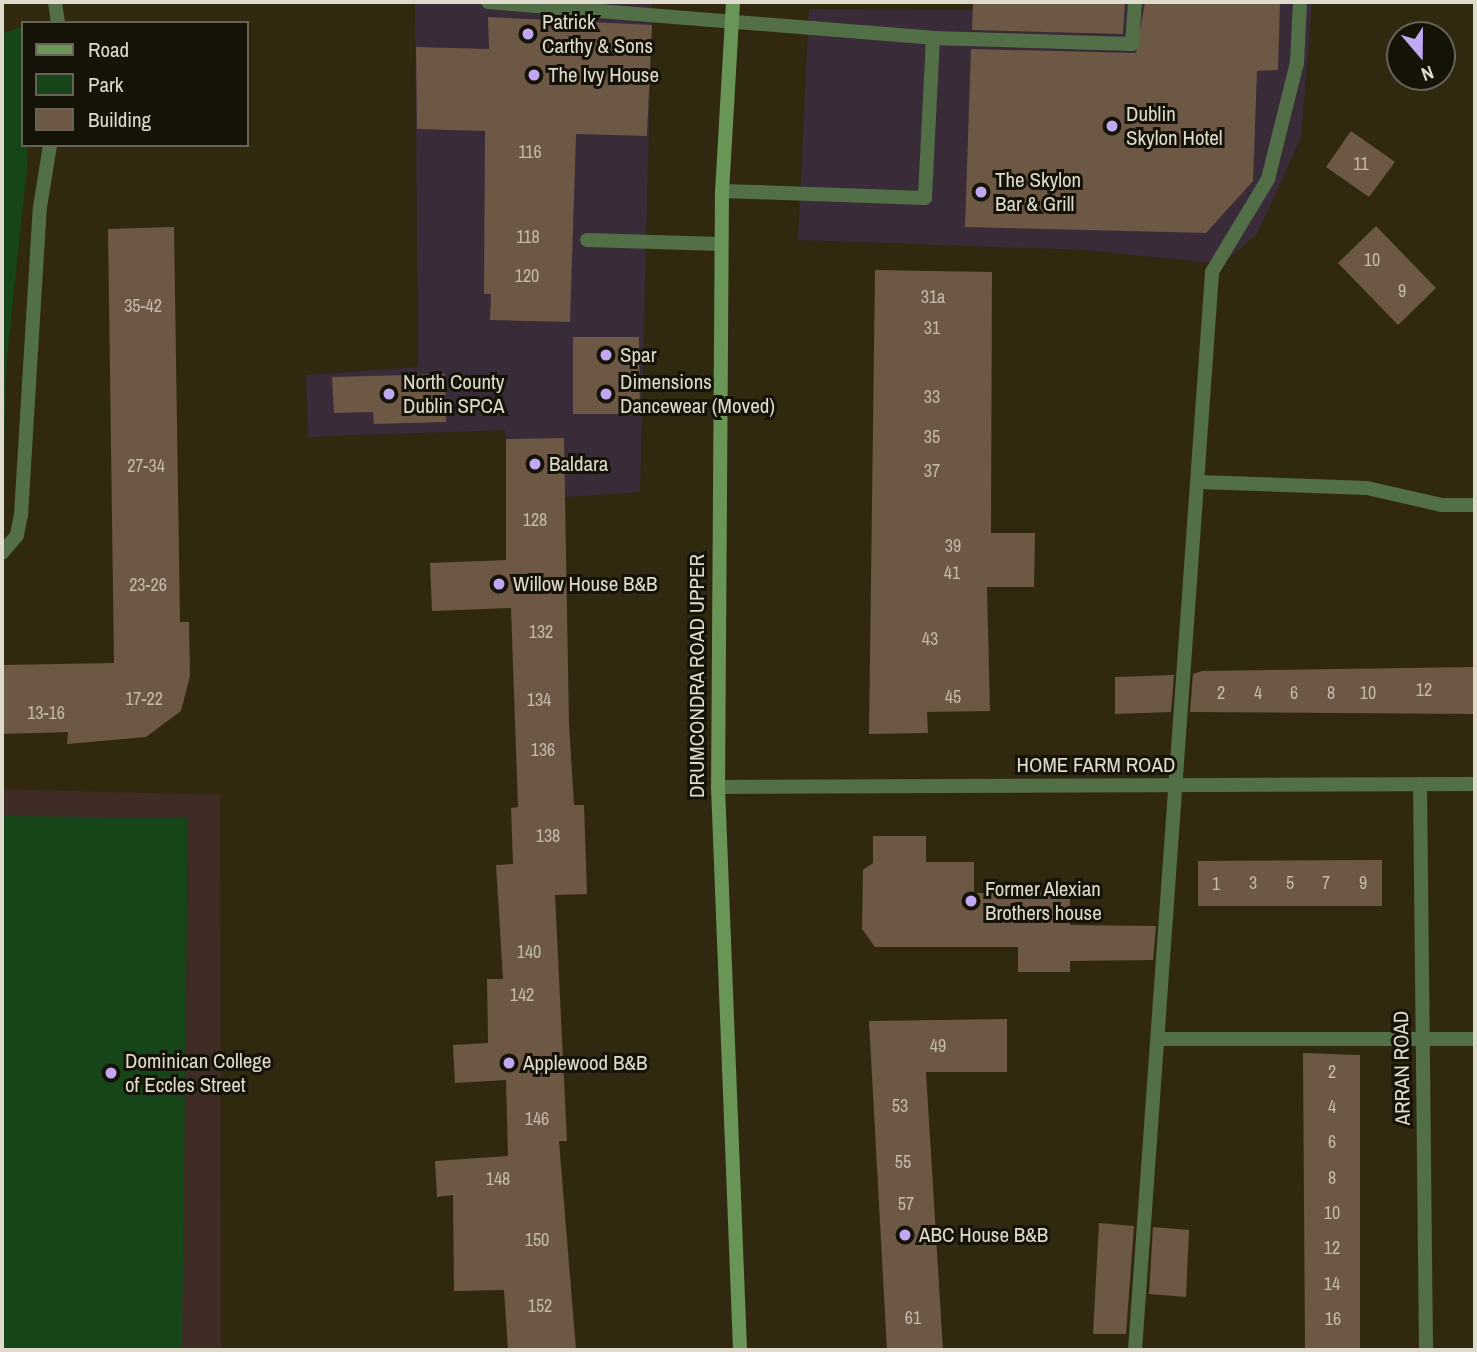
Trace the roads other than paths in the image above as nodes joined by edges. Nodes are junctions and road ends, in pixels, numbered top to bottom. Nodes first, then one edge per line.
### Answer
1 (55, 2) edge
2 (488, 2) edge
3 (733, 2) edge
4 (1135, 2) edge
5 (1300, 2) edge
6 (732, 17) junction
7 (58, 21) edge
8 (933, 38) junction
9 (50, 147) edge
10 (722, 191) junction
11 (587, 240) dead end
12 (721, 244) junction
13 (1198, 482) junction
14 (1475, 505) edge
15 (2, 553) edge
16 (1475, 784) edge
17 (1173, 785) junction
18 (1420, 785) junction
19 (718, 787) junction
20 (1160, 1039) junction
21 (1475, 1039) edge
22 (1423, 1040) junction
23 (740, 1350) edge
24 (1135, 1350) edge
25 (1426, 1350) edge

1 - 7 street
2 - 6 street
3 - 6 main road, DRUMCONDRA ROAD UPPER
4 - 8 street
5 - 13 street
6 - 8 street
6 - 10 main road, DRUMCONDRA ROAD UPPER
8 - 10 street
9 - 15 street
10 - 12 main road, DRUMCONDRA ROAD UPPER
11 - 12 street
12 - 19 main road, DRUMCONDRA ROAD UPPER
13 - 14 street
13 - 17 street
16 - 18 street, HOME FARM ROAD
17 - 18 street, HOME FARM ROAD
17 - 19 street, HOME FARM ROAD
17 - 20 street
18 - 22 street, ARRAN ROAD
19 - 23 main road, DRUMCONDRA ROAD UPPER
20 - 22 street
20 - 24 street
21 - 22 street
22 - 25 street, ARRAN ROAD

